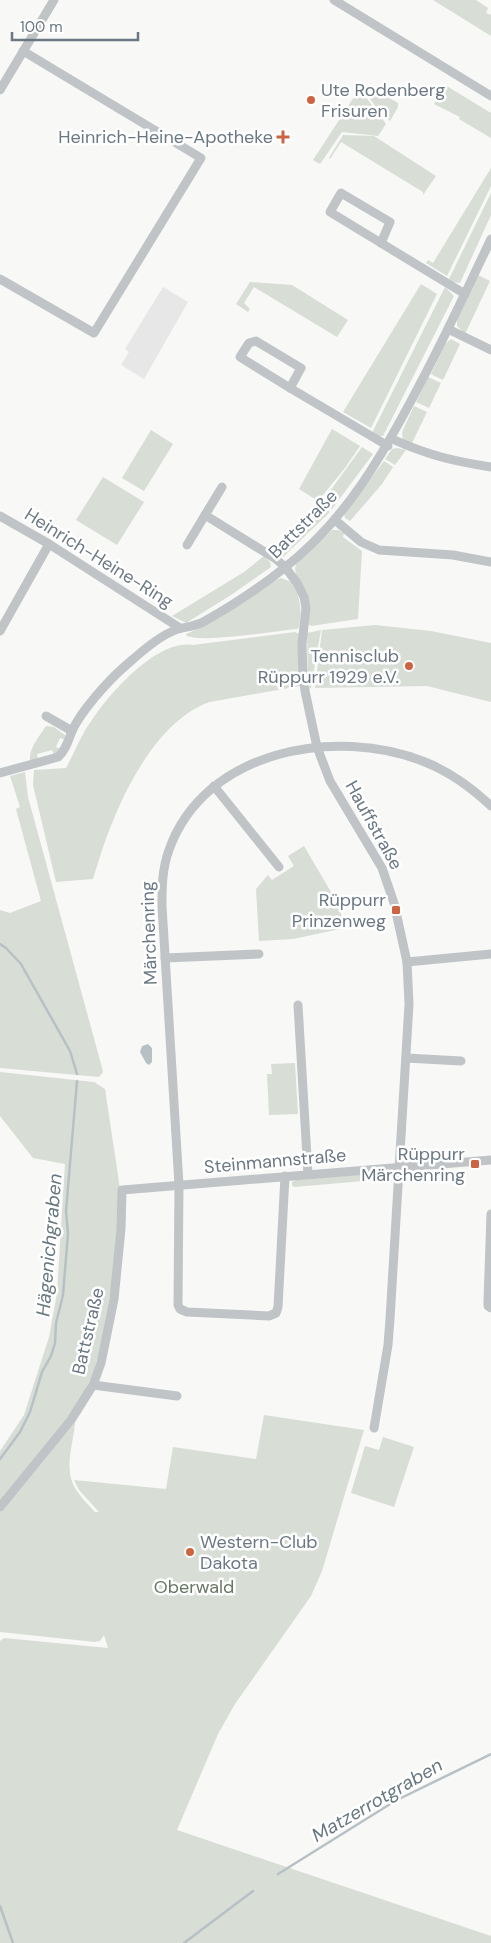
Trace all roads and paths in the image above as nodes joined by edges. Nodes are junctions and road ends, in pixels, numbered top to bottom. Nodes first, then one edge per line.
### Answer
1 (54, 0) edge
2 (334, 0) edge
3 (23, 51) junction
4 (0, 90) edge
5 (491, 96) edge
6 (491, 239) edge
7 (380, 243) junction
8 (0, 279) edge
9 (465, 294) junction
10 (448, 329) junction
11 (491, 350) edge
12 (290, 388) junction
13 (390, 443) junction
14 (491, 467) edge
15 (222, 487) dead end
16 (205, 515) junction
17 (0, 516) edge
18 (335, 520) junction
19 (50, 544) junction
20 (187, 545) dead end
21 (491, 562) edge
22 (285, 567) junction
23 (180, 628) junction
24 (0, 631) edge
25 (46, 716) dead end
26 (72, 731) junction
27 (317, 747) junction
28 (0, 774) edge
29 (214, 786) junction
30 (491, 806) edge
31 (279, 867) dead end
32 (258, 954) dead end
33 (491, 954) edge
34 (165, 958) junction
35 (407, 962) junction
36 (298, 1005) dead end
37 (406, 1058) junction
38 (461, 1061) dead end
39 (491, 1160) edge
40 (400, 1166) junction
41 (308, 1174) junction
42 (285, 1176) junction
43 (179, 1185) junction
44 (122, 1190) joint
45 (491, 1214) edge
46 (491, 1308) edge
47 (93, 1385) junction
48 (177, 1396) dead end
49 (374, 1428) dead end
50 (0, 1508) edge

1 - 3 street
2 - 5 street
3 - 4 street
3 - 8 street
6 - 9 street, Battstraße
7 - 7 street
7 - 9 street
9 - 10 street, Battstraße
10 - 11 street
10 - 13 street, Battstraße
12 - 12 street
12 - 13 street
13 - 14 street
13 - 18 street, Battstraße
15 - 16 street
16 - 20 street
16 - 22 street, Hauffstraße
17 - 19 street, Heinrich-Heine-Ring
18 - 21 street
18 - 22 street, Battstraße
19 - 23 street, Heinrich-Heine-Ring
19 - 24 street
22 - 23 street, Battstraße
22 - 27 street, Hauffstraße
23 - 26 street, Battstraße
25 - 26 street
26 - 28 street, Battstraße
27 - 29 street, Märchenring
27 - 30 street, Märchenring
27 - 35 street, Hauffstraße
29 - 31 street
29 - 34 street, Märchenring
32 - 34 street
33 - 35 street
34 - 43 street, Märchenring
35 - 37 street, Hauffstraße
36 - 41 street
37 - 38 street
37 - 40 street, Hauffstraße
39 - 40 street, Steinmannstraße
40 - 41 street, Steinmannstraße
40 - 49 street, Hauffstraße
41 - 42 street, Steinmannstraße
42 - 43 street, Steinmannstraße
42 - 43 street, Märchenring
43 - 44 street, Steinmannstraße
44 - 47 street, Battstraße
45 - 46 street
47 - 48 street
47 - 50 street, Battstraße

